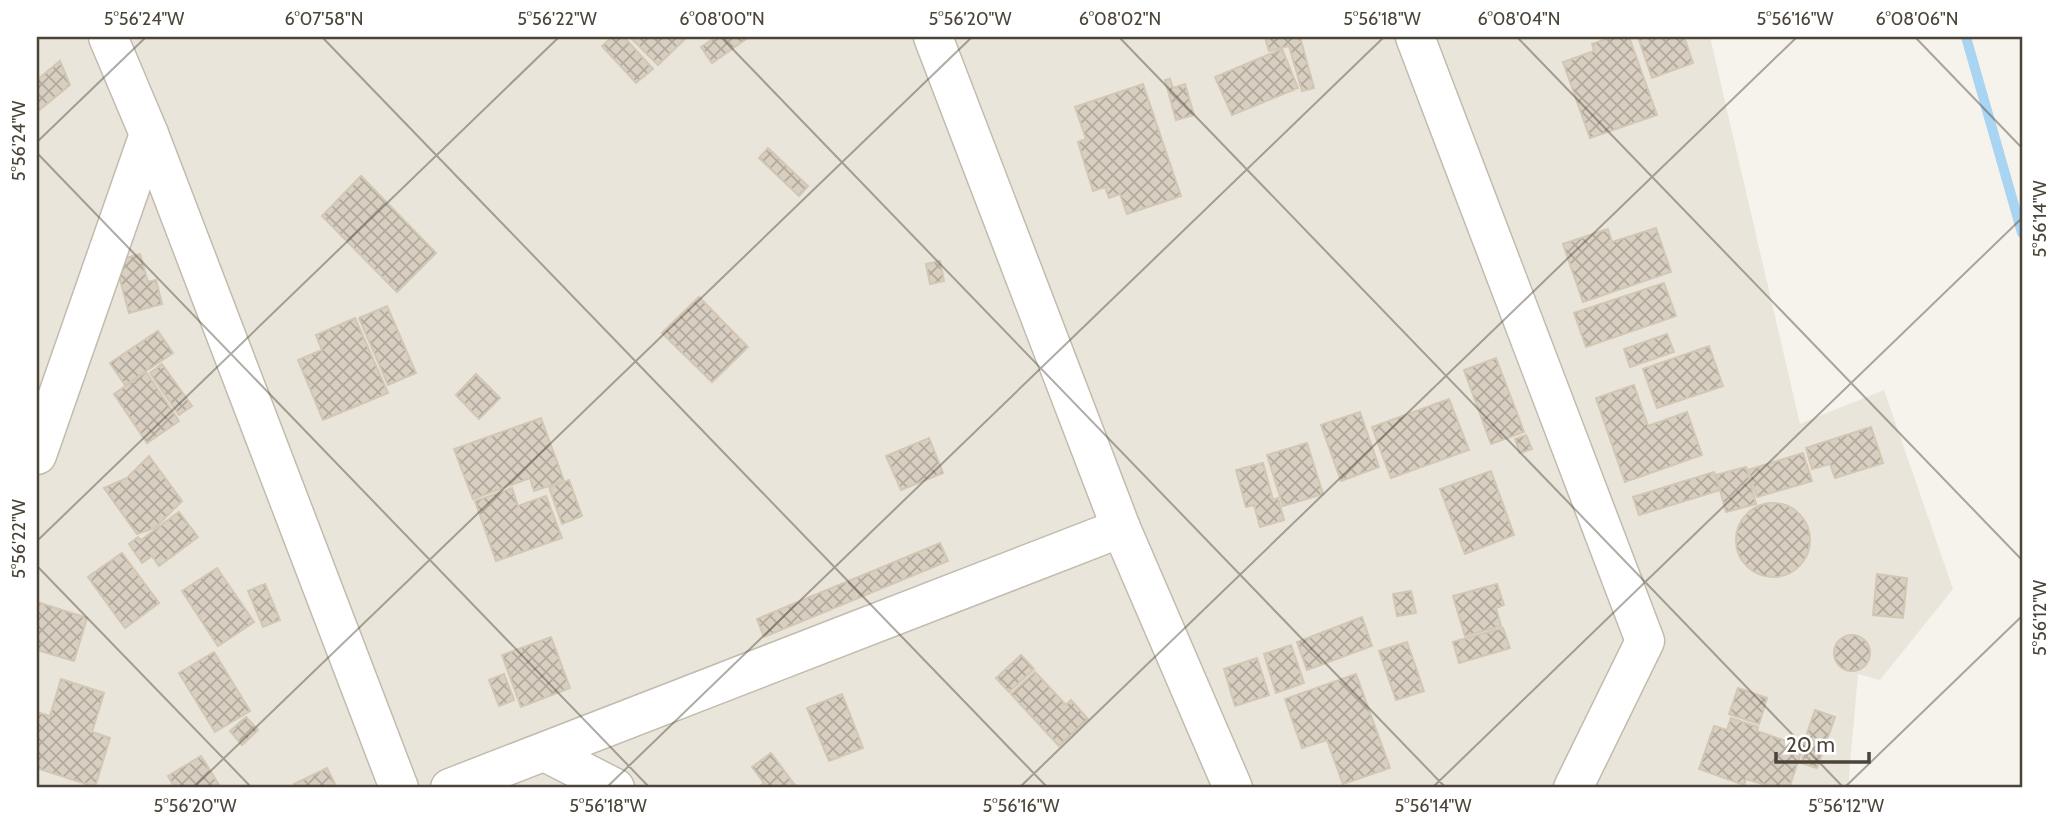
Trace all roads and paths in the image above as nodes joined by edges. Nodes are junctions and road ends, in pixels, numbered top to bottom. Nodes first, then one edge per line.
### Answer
1 (108, 37) edge
2 (933, 37) edge
3 (1415, 37) edge
4 (149, 134) junction
5 (37, 455) edge
6 (1121, 528) junction
7 (545, 752) junction
8 (399, 788) edge
9 (450, 788) edge
10 (615, 788) edge
11 (1233, 788) edge
12 (1573, 788) edge

1 - 4 street
2 - 6 street
3 - 12 street
4 - 5 street
4 - 8 street
6 - 7 street
6 - 11 street
7 - 9 street
7 - 10 street

